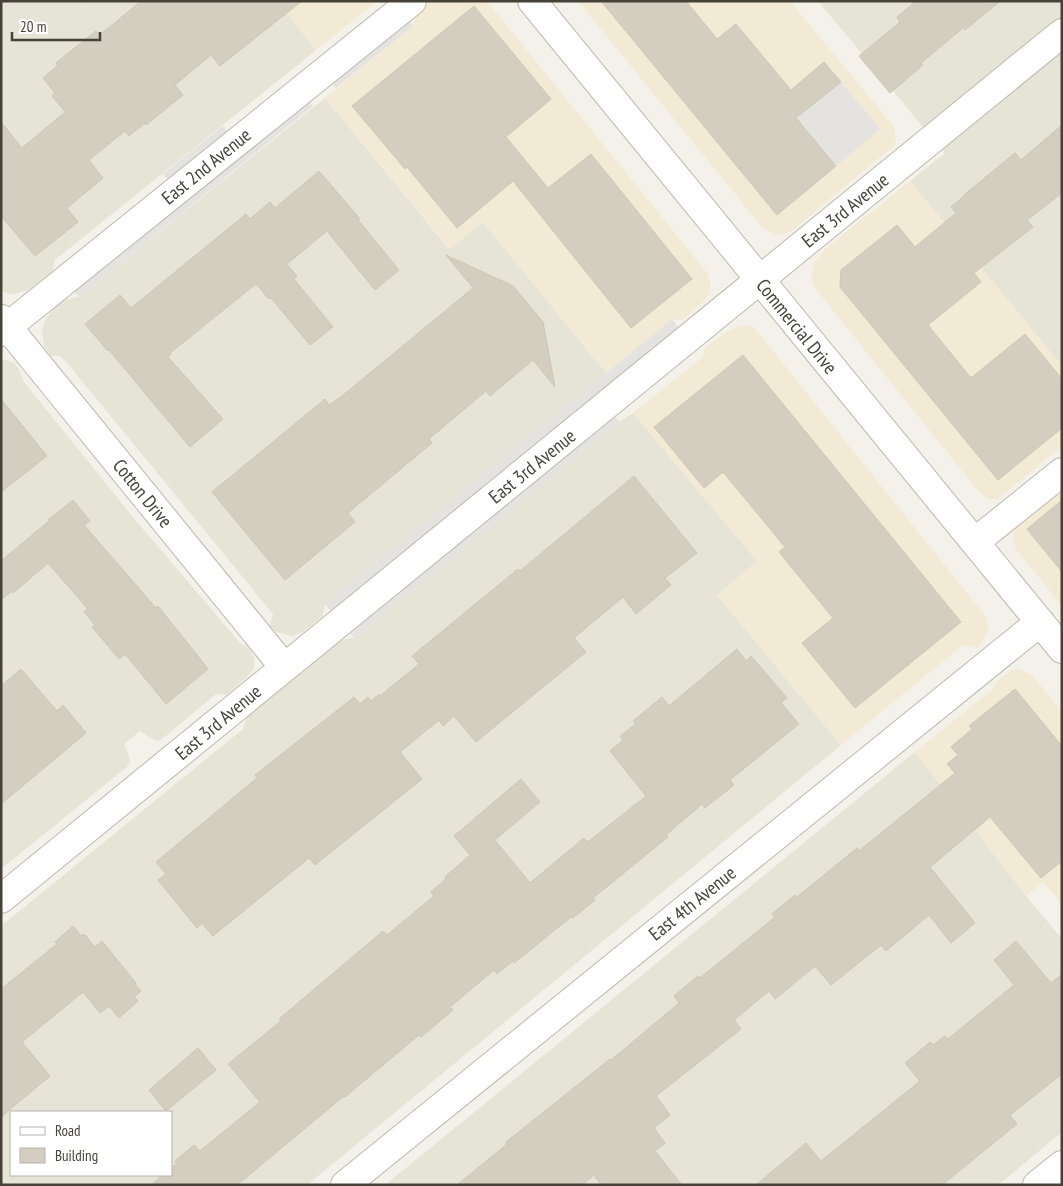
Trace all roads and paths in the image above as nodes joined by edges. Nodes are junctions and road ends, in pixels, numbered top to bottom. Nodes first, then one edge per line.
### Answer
1 (412, 1) edge
2 (532, 1) edge
3 (1062, 33) edge
4 (760, 280) junction
5 (3, 326) edge
6 (1062, 472) edge
7 (975, 542) junction
8 (1040, 622) junction
9 (1062, 649) edge
10 (284, 667) junction
11 (1, 899) edge
12 (1062, 1164) edge
13 (345, 1185) edge
14 (1037, 1185) edge

1 - 5 street, East 2nd Avenue
2 - 4 street, Commercial Drive
3 - 4 street, East 3rd Avenue
4 - 7 street, Commercial Drive
4 - 10 street, East 3rd Avenue
5 - 10 street, Cotton Drive
6 - 7 street
7 - 8 street, Commercial Drive
8 - 9 street, Commercial Drive
8 - 13 street, East 4th Avenue
10 - 11 street, East 3rd Avenue
12 - 14 street

